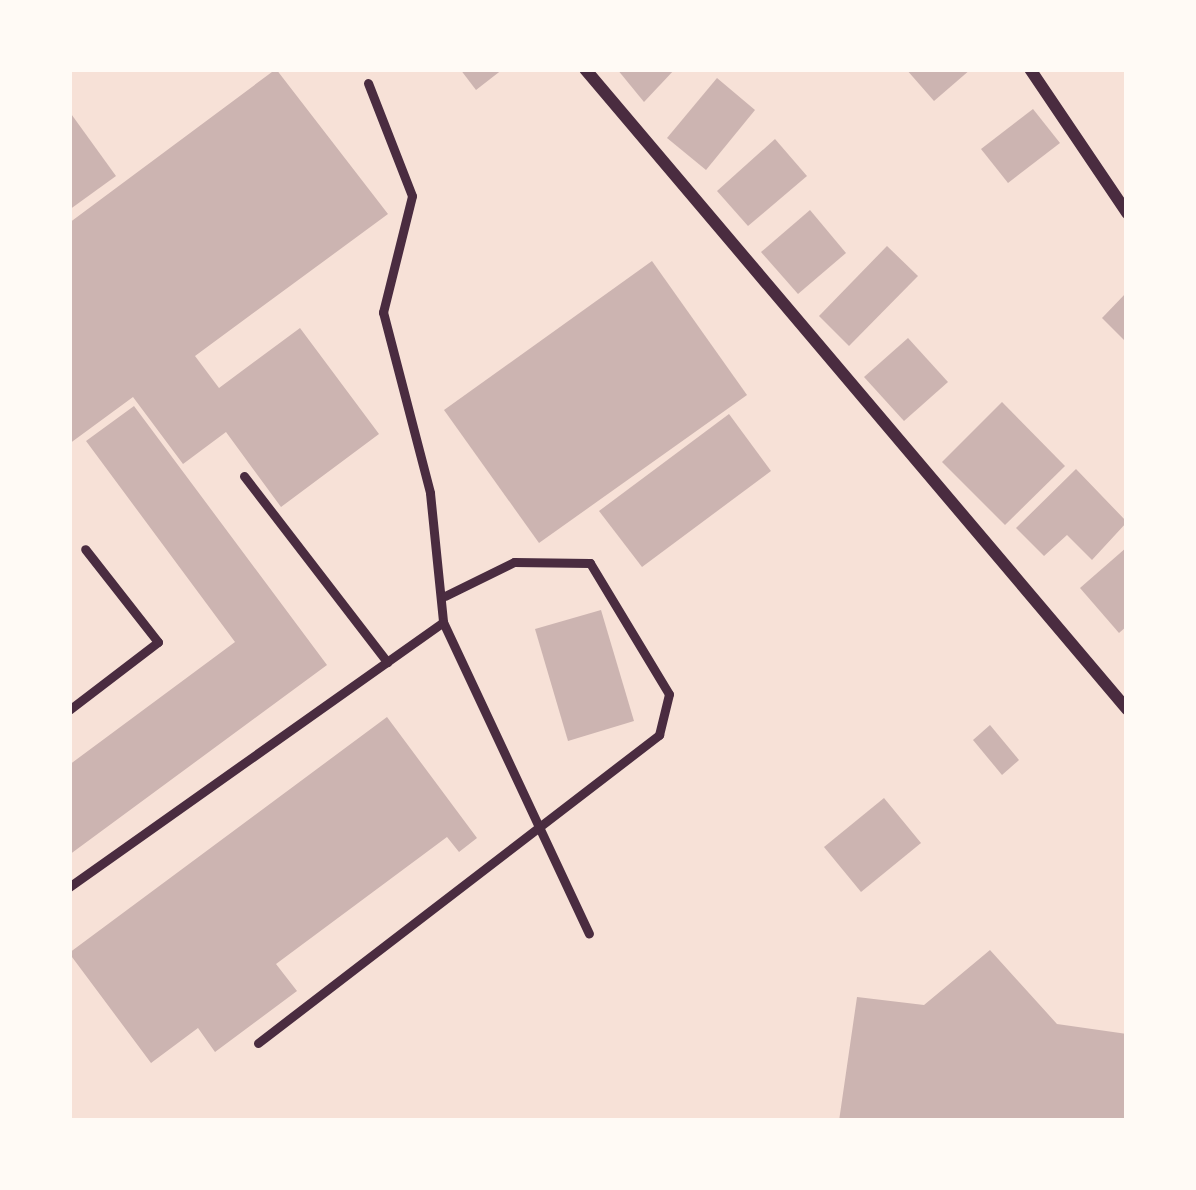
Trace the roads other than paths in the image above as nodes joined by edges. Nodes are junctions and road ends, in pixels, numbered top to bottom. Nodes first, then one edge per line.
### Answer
1 (586, 69) edge
2 (1030, 69) edge
3 (368, 83) dead end
4 (1127, 213) edge
5 (244, 476) dead end
6 (85, 549) dead end
7 (445, 596) junction
8 (443, 622) junction
9 (387, 662) junction
10 (1127, 709) edge
11 (69, 710) edge
12 (532, 830) junction
13 (69, 887) edge
14 (589, 933) dead end
15 (258, 1042) dead end

1 - 10 street
2 - 4 street
3 - 7 lane
5 - 9 lane
6 - 11 lane
7 - 8 lane
7 - 12 lane
8 - 9 lane
8 - 12 lane
9 - 13 lane
12 - 14 lane
12 - 15 lane

